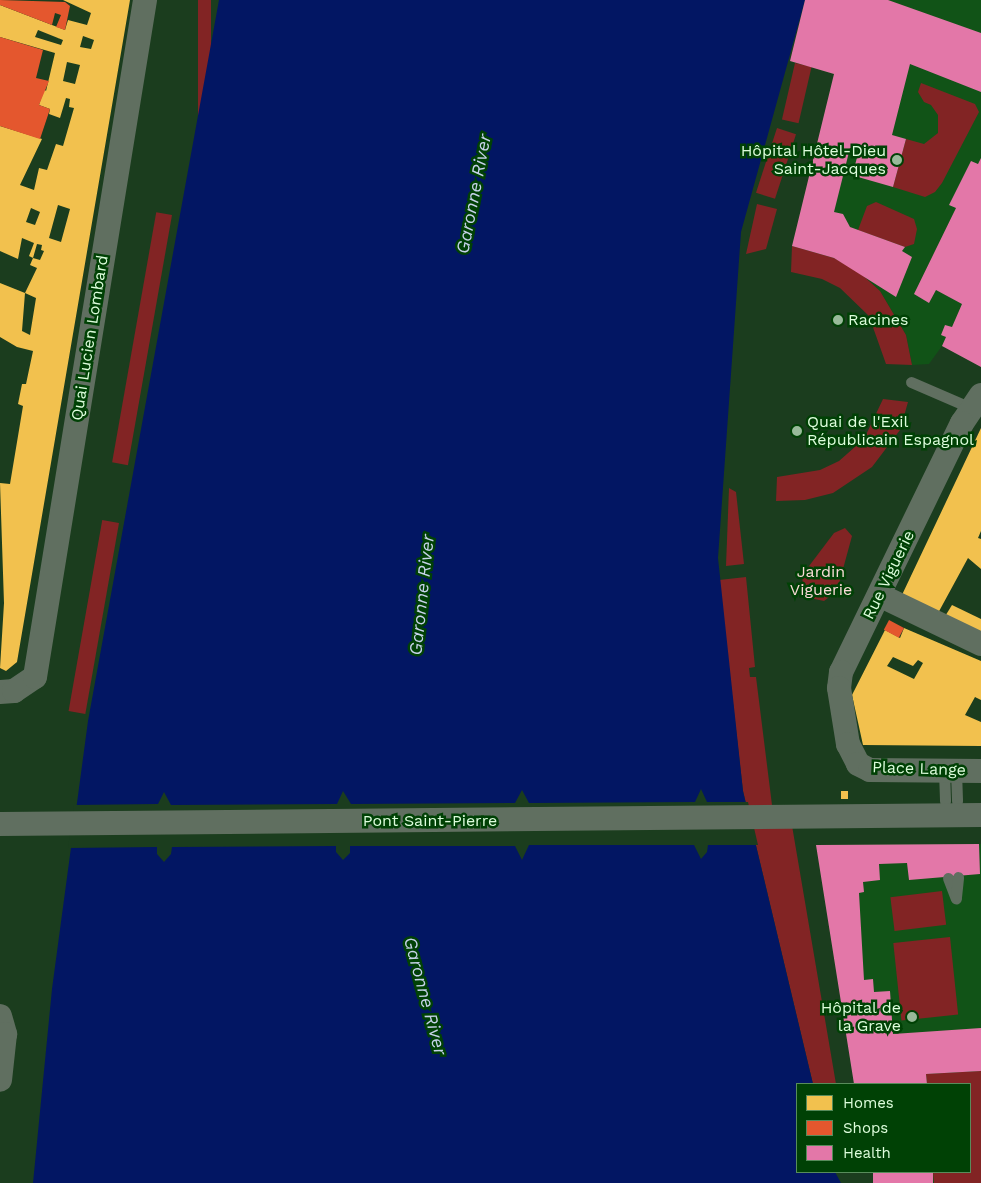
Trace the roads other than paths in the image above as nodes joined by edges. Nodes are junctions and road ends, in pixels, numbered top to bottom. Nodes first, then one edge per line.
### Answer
1 (145, 0) edge
2 (911, 382) dead end
3 (976, 401) edge
4 (879, 595) junction
5 (981, 644) edge
6 (0, 692) edge
7 (858, 764) joint
8 (950, 771) junction
9 (981, 771) edge
10 (951, 801) dead end
11 (981, 815) edge
12 (0, 824) edge
13 (2, 1025) edge
14 (0, 1080) edge

1 - 6 street, Quai Lucien Lombard
2 - 3 lane
3 - 4 street, Rue Viguerie
4 - 5 street
4 - 7 street, Rue Viguerie
7 - 8 street, Place Lange
8 - 9 street, Place Lange
8 - 10 lane
11 - 12 street, Pont Saint-Pierre
13 - 14 street

